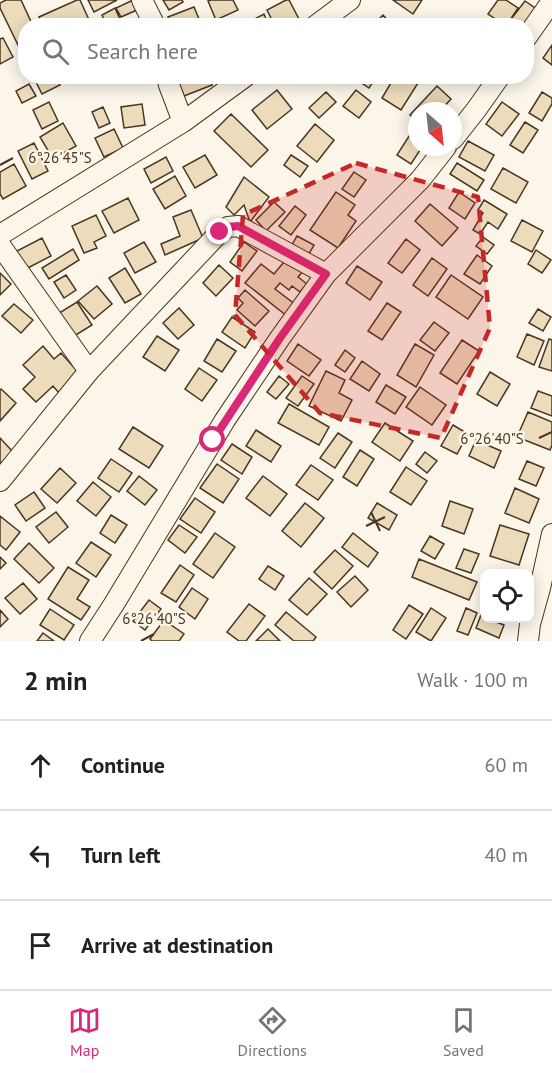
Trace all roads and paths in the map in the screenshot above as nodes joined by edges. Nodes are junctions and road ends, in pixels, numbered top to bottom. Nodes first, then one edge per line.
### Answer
1 (142, 0) edge
2 (350, 0) edge
3 (552, 1) edge
4 (151, 18) edge
5 (326, 18) edge
6 (534, 27) edge
7 (169, 84) edge
8 (235, 84) edge
9 (495, 84) edge
10 (183, 122) junction
11 (462, 128) edge
12 (439, 156) edge
13 (0, 235) edge
14 (0, 245) edge
15 (326, 274) junction
16 (89, 371) junction
17 (0, 481) edge
18 (552, 534) edge
19 (90, 641) edge
20 (528, 641) edge

1 - 4 street
2 - 5 street
3 - 6 street
7 - 10 street
8 - 10 street
9 - 11 street
10 - 13 street
12 - 15 street
14 - 16 street
15 - 16 street
15 - 19 street
16 - 17 street
18 - 20 street

